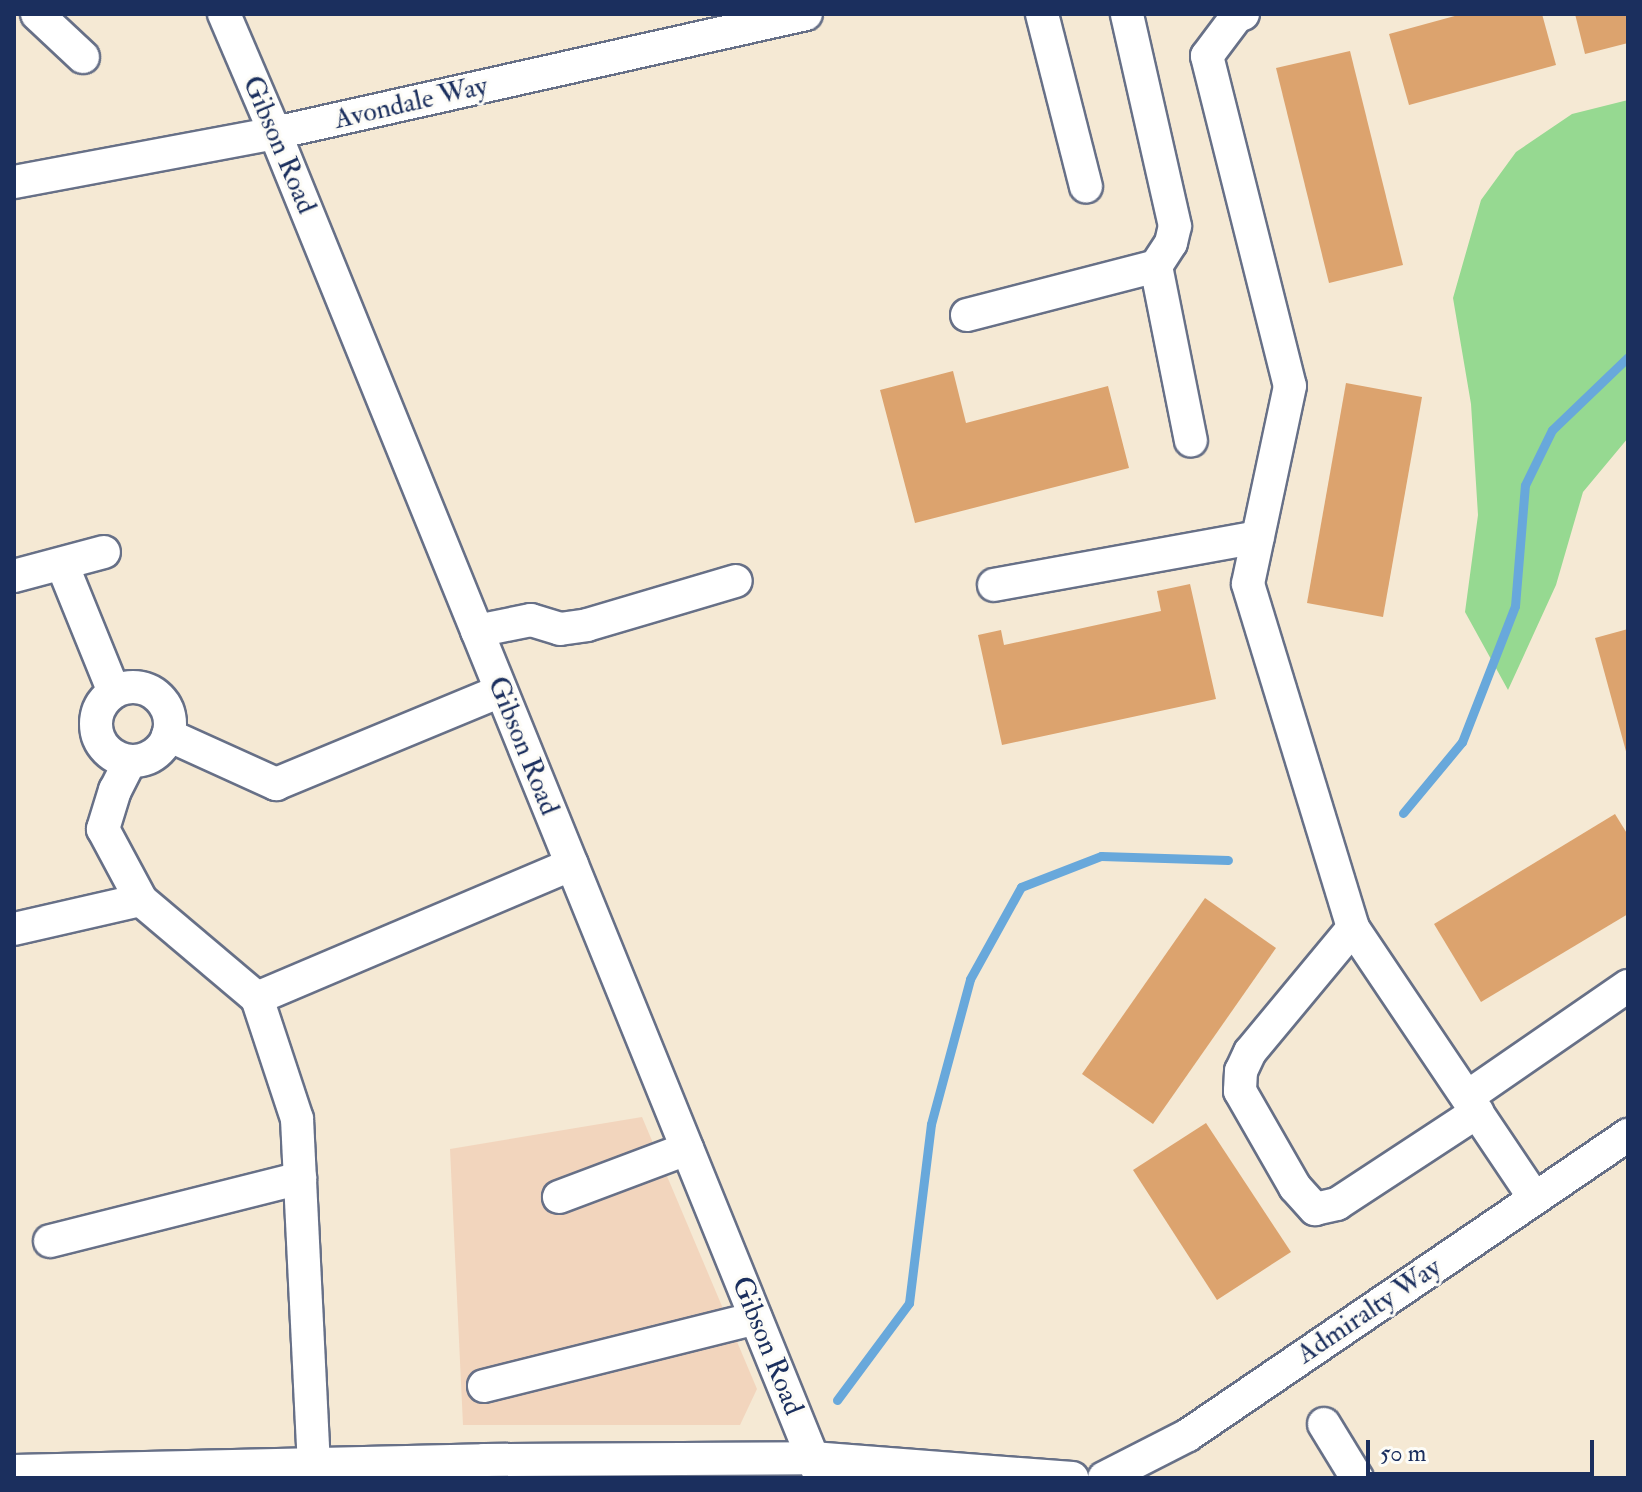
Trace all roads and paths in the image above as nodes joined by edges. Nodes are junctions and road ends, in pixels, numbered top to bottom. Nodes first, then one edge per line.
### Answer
1 (37, 14) edge
2 (224, 14) edge
3 (805, 14) edge
4 (1042, 14) edge
5 (1127, 14) edge
6 (1243, 14) edge
7 (83, 57) dead end
8 (275, 133) junction
9 (14, 182) edge
10 (1086, 186) dead end
11 (1156, 266) junction
12 (967, 315) dead end
13 (1191, 441) dead end
14 (1258, 537) junction
15 (104, 552) dead end
16 (62, 564) junction
17 (14, 576) edge
18 (736, 581) dead end
19 (994, 585) dead end
20 (477, 631) junction
21 (501, 691) junction
22 (114, 692) junction
23 (168, 735) junction
24 (130, 761) junction
25 (572, 864) junction
26 (141, 900) junction
27 (1353, 928) junction
28 (14, 929) edge
29 (1628, 986) edge
30 (257, 998) junction
31 (1472, 1104) junction
32 (1628, 1135) edge
33 (687, 1149) junction
34 (300, 1178) junction
35 (559, 1197) dead end
36 (1534, 1197) junction
37 (50, 1241) dead end
38 (756, 1318) junction
39 (484, 1386) dead end
40 (1324, 1424) dead end
41 (314, 1464) junction
42 (816, 1468) edge
43 (14, 1471) edge
44 (1072, 1478) edge
45 (1104, 1478) edge
46 (1357, 1478) edge

1 - 7 street
2 - 8 street, Gibson Road
3 - 8 street, Avondale Way
4 - 10 street
5 - 11 street
6 - 14 street
8 - 9 street, Avondale Way
8 - 20 street, Gibson Road
11 - 12 street
11 - 13 street
14 - 19 street
14 - 27 street
15 - 16 street
16 - 17 street
16 - 22 street
18 - 20 street
20 - 21 street, Gibson Road
21 - 23 street
21 - 25 street, Gibson Road
22 - 23 street
22 - 24 street
23 - 24 street
24 - 26 street
25 - 30 street
25 - 33 street, Gibson Road
26 - 28 street
26 - 30 street
27 - 31 street
27 - 31 street
29 - 31 street
30 - 34 street
31 - 36 street
32 - 36 street, Admiralty Way
33 - 35 street
33 - 38 street, Gibson Road
34 - 37 street
34 - 41 street
36 - 45 street, Admiralty Way
38 - 39 street
38 - 42 street, Gibson Road
40 - 46 street
41 - 42 street
41 - 43 street
42 - 44 street

